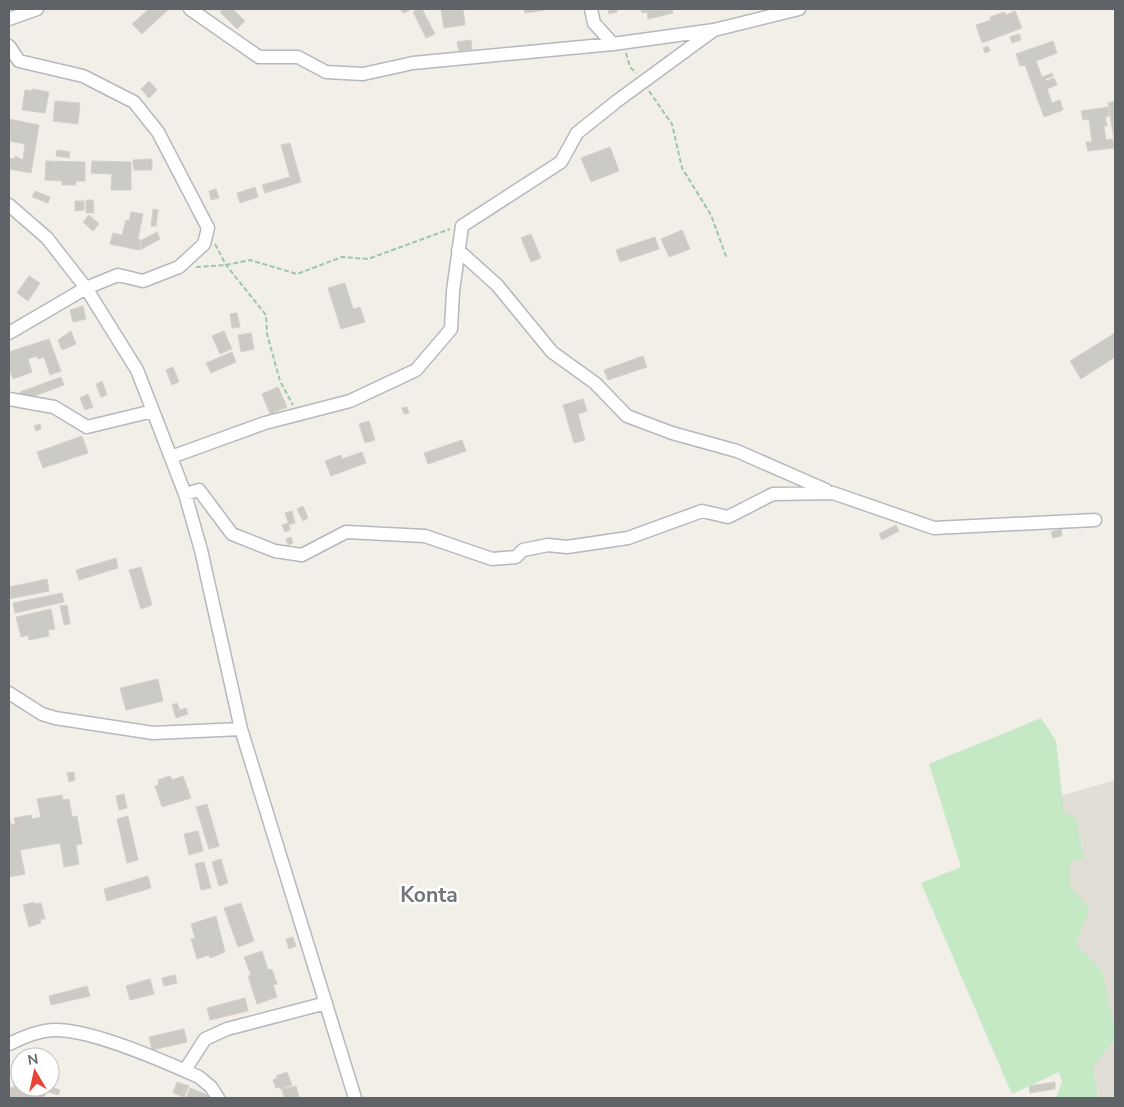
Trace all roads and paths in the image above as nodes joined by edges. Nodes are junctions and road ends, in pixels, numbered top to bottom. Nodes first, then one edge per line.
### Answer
1 (37, 9) edge
2 (190, 9) edge
3 (591, 9) edge
4 (799, 9) edge
5 (9, 19) edge
6 (714, 30) junction
7 (617, 43) junction
8 (9, 46) edge
9 (644, 83) junction
10 (9, 205) edge
11 (462, 226) junction
12 (208, 228) junction
13 (458, 250) junction
14 (727, 259) dead end
15 (226, 265) junction
16 (179, 268) junction
17 (86, 288) junction
18 (9, 333) edge
19 (9, 398) edge
20 (154, 411) junction
21 (299, 414) junction
22 (171, 457) junction
23 (833, 492) junction
24 (185, 494) junction
25 (1095, 520) dead end
26 (9, 693) edge
27 (241, 729) junction
28 (326, 1003) junction
29 (9, 1044) edge
30 (185, 1070) junction
31 (218, 1098) edge
32 (355, 1098) edge

1 - 5 street
2 - 7 street
3 - 7 street
4 - 6 street
6 - 7 street
6 - 9 street
7 - 9 path
8 - 12 street
9 - 11 street
9 - 14 path
10 - 17 street
11 - 13 street
11 - 15 path
12 - 15 path
12 - 16 street
13 - 21 street
13 - 23 street
15 - 16 path
15 - 21 path
16 - 17 street
17 - 18 street
17 - 20 street
19 - 20 street
20 - 22 street
21 - 22 street
22 - 24 street
23 - 24 street
23 - 25 street
24 - 27 street
26 - 27 street
27 - 28 street
28 - 30 street
28 - 32 street
29 - 30 street
30 - 31 street

